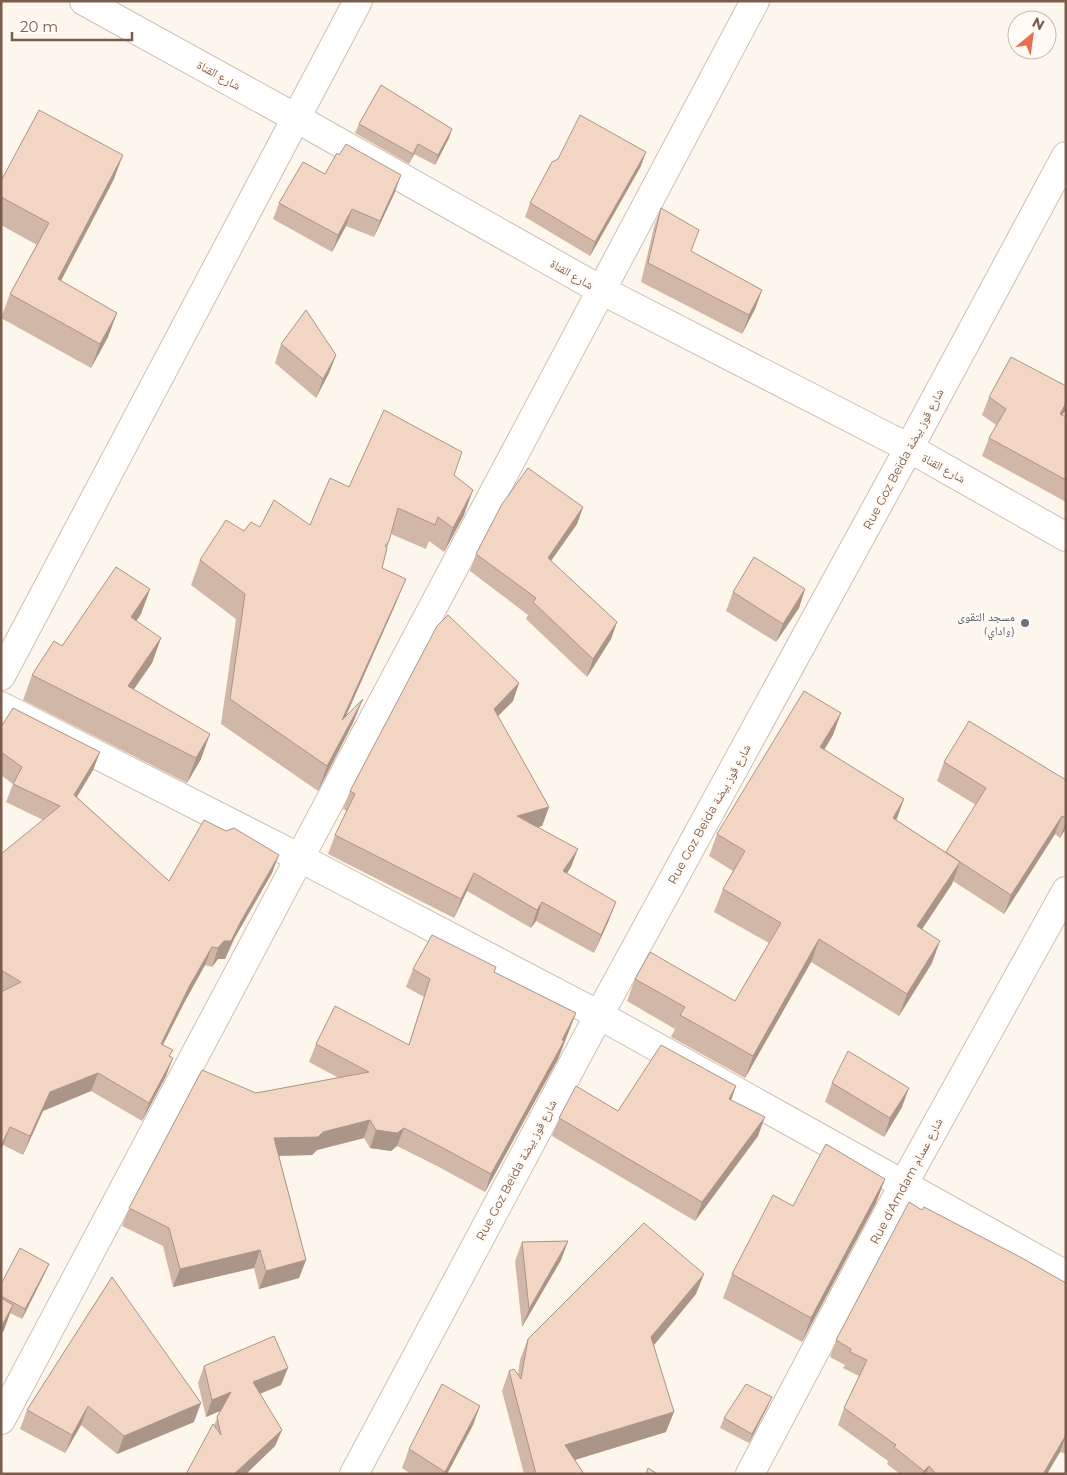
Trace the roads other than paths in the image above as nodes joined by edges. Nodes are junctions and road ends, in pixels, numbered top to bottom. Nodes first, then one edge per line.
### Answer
1 (84, 1) edge
2 (358, 1) edge
3 (755, 1) edge
4 (296, 118) junction
5 (1066, 156) edge
6 (601, 290) junction
7 (909, 448) junction
8 (1066, 537) edge
9 (1, 676) edge
10 (1, 706) edge
11 (300, 858) junction
12 (1066, 891) edge
13 (599, 1015) junction
14 (904, 1183) junction
15 (1066, 1275) edge
16 (1, 1420) edge
17 (354, 1474) edge
18 (750, 1474) edge

1 - 4 street, شارع القناة
2 - 4 street
3 - 6 street
4 - 6 street, شارع القناة
4 - 9 street
5 - 7 street, Rue Goz Beïda شارع قوز بيضة
6 - 7 street, شارع القناة
6 - 11 street
7 - 8 street, شارع القناة
7 - 13 street, Rue Goz Beïda شارع قوز بيضة
10 - 11 street
11 - 13 street
11 - 16 street
12 - 14 street, Rue d'Amdam شارع عمدام
13 - 14 street
13 - 17 street, Rue Goz Beïda شارع قوز بيضة
14 - 15 street
14 - 18 street, Rue d'Amdam شارع عمدام

